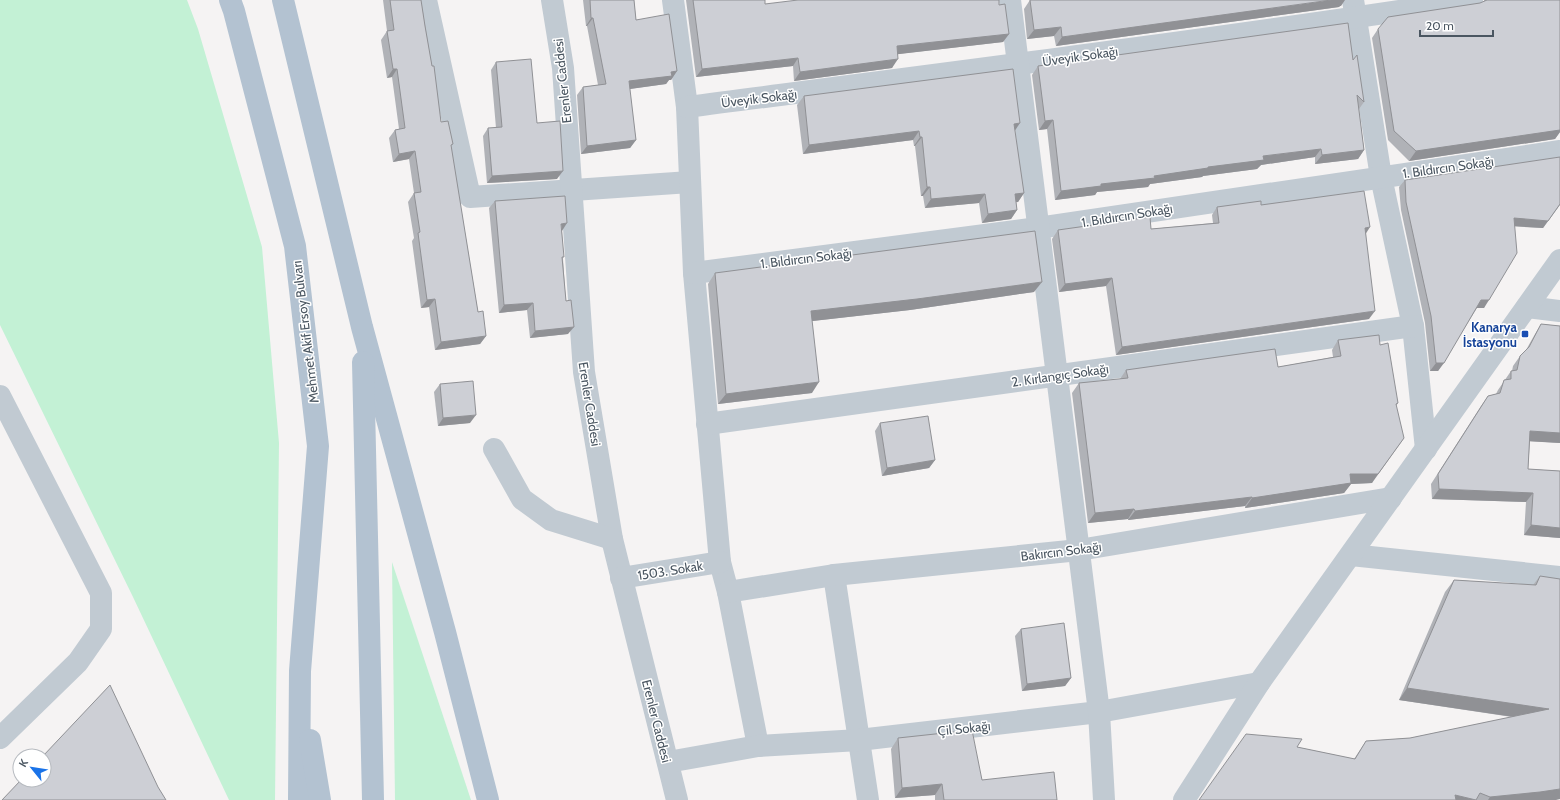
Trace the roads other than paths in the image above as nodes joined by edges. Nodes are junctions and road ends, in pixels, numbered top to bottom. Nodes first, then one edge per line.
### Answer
1 (230, 0) edge
2 (282, 0) edge
3 (426, 0) edge
4 (552, 0) edge
5 (673, 0) edge
6 (1010, 0) edge
7 (1472, 0) edge
8 (1354, 9) edge
9 (1018, 64) junction
10 (687, 107) junction
11 (1560, 150) edge
12 (1381, 177) junction
13 (690, 182) junction
14 (571, 191) junction
15 (1038, 228) junction
16 (1560, 260) edge
17 (694, 273) junction
18 (1527, 307) junction
19 (1560, 311) edge
20 (1412, 326) junction
21 (362, 327) junction
22 (1057, 375) junction
23 (0, 396) edge
24 (707, 424) junction
25 (494, 449) dead end
26 (1426, 449) junction
27 (1391, 498) junction
28 (612, 540) junction
29 (1079, 550) junction
30 (1351, 555) junction
31 (720, 562) junction
32 (834, 575) junction
33 (1560, 577) edge
34 (621, 578) junction
35 (728, 592) junction
36 (300, 671) junction
37 (1259, 683) junction
38 (1099, 712) junction
39 (0, 738) edge
40 (859, 740) junction
41 (758, 746) junction
42 (668, 762) junction
43 (299, 800) edge
44 (320, 800) edge
45 (373, 800) edge
46 (488, 800) edge
47 (677, 800) edge
48 (868, 800) edge
49 (1104, 800) edge
50 (1184, 800) edge

1 - 36 main road, Mehmet Akif Ersoy Bulvarı
2 - 21 main road
3 - 14 street
4 - 14 street, Erenler Caddesi
5 - 10 street
6 - 9 street
7 - 8 street, Üveyik Sokağı
8 - 9 street, Üveyik Sokağı
8 - 12 street
9 - 10 street, Üveyik Sokağı
9 - 15 street
10 - 13 street
11 - 12 street, 1. Bıldırcın Sokağı
12 - 15 street, 1. Bıldırcın Sokağı
12 - 20 street
13 - 14 street
13 - 17 street
14 - 28 street, Erenler Caddesi
15 - 17 street, 1. Bıldırcın Sokağı
15 - 22 street
16 - 18 street
17 - 24 street
18 - 19 street
18 - 26 street
20 - 22 street, 2. Kırlangıç Sokağı
20 - 26 street
21 - 45 main road
21 - 46 main road
22 - 24 street, 2. Kırlangıç Sokağı
22 - 29 street
23 - 39 street
24 - 31 street
25 - 28 street
26 - 27 street
27 - 29 street, Bakırcın Sokağı
27 - 30 street
28 - 34 street, Erenler Caddesi
29 - 32 street, Bakırcın Sokağı
29 - 38 street
30 - 33 street
30 - 37 street
31 - 34 street, 1503. Sokak
31 - 35 street
32 - 35 street, Bakırcın Sokağı
32 - 40 street
34 - 42 street, Erenler Caddesi
35 - 41 street
36 - 43 main road
36 - 44 main road
37 - 38 street, Çil Sokağı
37 - 50 street
38 - 40 street, Çil Sokağı
38 - 49 street
40 - 41 street, Çil Sokağı
40 - 48 street
41 - 42 street, Çil Sokağı
42 - 47 street, Erenler Caddesi

